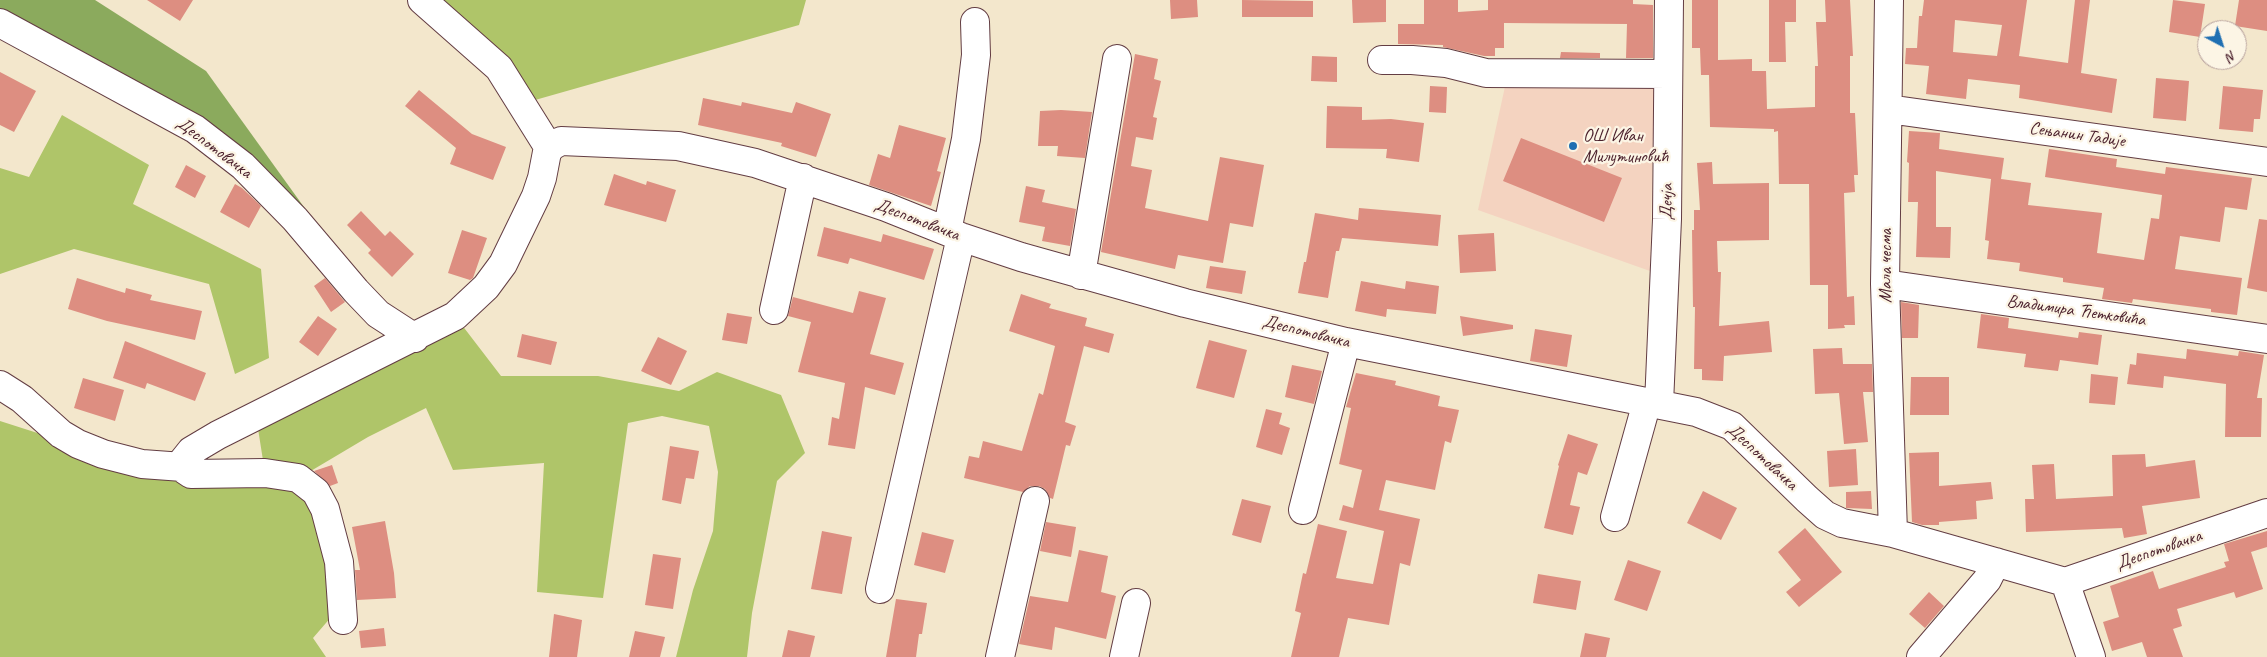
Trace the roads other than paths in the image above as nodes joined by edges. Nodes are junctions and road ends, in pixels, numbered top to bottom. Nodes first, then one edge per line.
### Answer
1 (422, 0) edge
2 (1669, 0) edge
3 (1889, 0) edge
4 (975, 22) dead end
5 (0, 23) edge
6 (1117, 59) dead end
7 (1382, 60) dead end
8 (1668, 74) junction
9 (1888, 109) junction
10 (549, 148) junction
11 (2267, 162) edge
12 (803, 178) junction
13 (954, 234) junction
14 (1081, 275) junction
15 (1885, 284) junction
16 (774, 310) dead end
17 (415, 338) junction
18 (2267, 338) edge
19 (1346, 342) junction
20 (0, 385) edge
21 (1653, 403) junction
22 (183, 467) junction
23 (1035, 501) dead end
24 (1303, 510) dead end
25 (2267, 513) edge
26 (1615, 517) dead end
27 (1893, 533) junction
28 (1996, 562) junction
29 (2065, 582) junction
30 (880, 589) dead end
31 (1136, 603) dead end
32 (343, 620) dead end
33 (1000, 657) edge
34 (1124, 657) edge
35 (1920, 657) edge
36 (2091, 657) edge

1 - 10 street
2 - 8 street, Дечја
3 - 9 street, Мала чесма
4 - 13 street
5 - 17 street, Деспотовачка
6 - 14 street
7 - 8 street
8 - 21 street, Дечја
9 - 11 street, Сењанин Тадије
9 - 15 street, Мала чесма
10 - 12 street, Деспотовачка
10 - 17 street
12 - 13 street, Деспотовачка
12 - 16 street
13 - 14 street, Деспотовачка
13 - 30 street
14 - 19 street, Деспотовачка
15 - 18 street, Владимира Ћетковића
15 - 27 street, Мала чесма
17 - 22 street
19 - 21 street, Деспотовачка
19 - 24 street
20 - 22 street
21 - 26 street, Дечја
21 - 27 street, Деспотовачка
22 - 32 street
23 - 33 street
25 - 29 street, Деспотовачка
27 - 28 street, Деспотовачка
28 - 29 street, Деспотовачка
28 - 35 street
29 - 36 street
31 - 34 street

